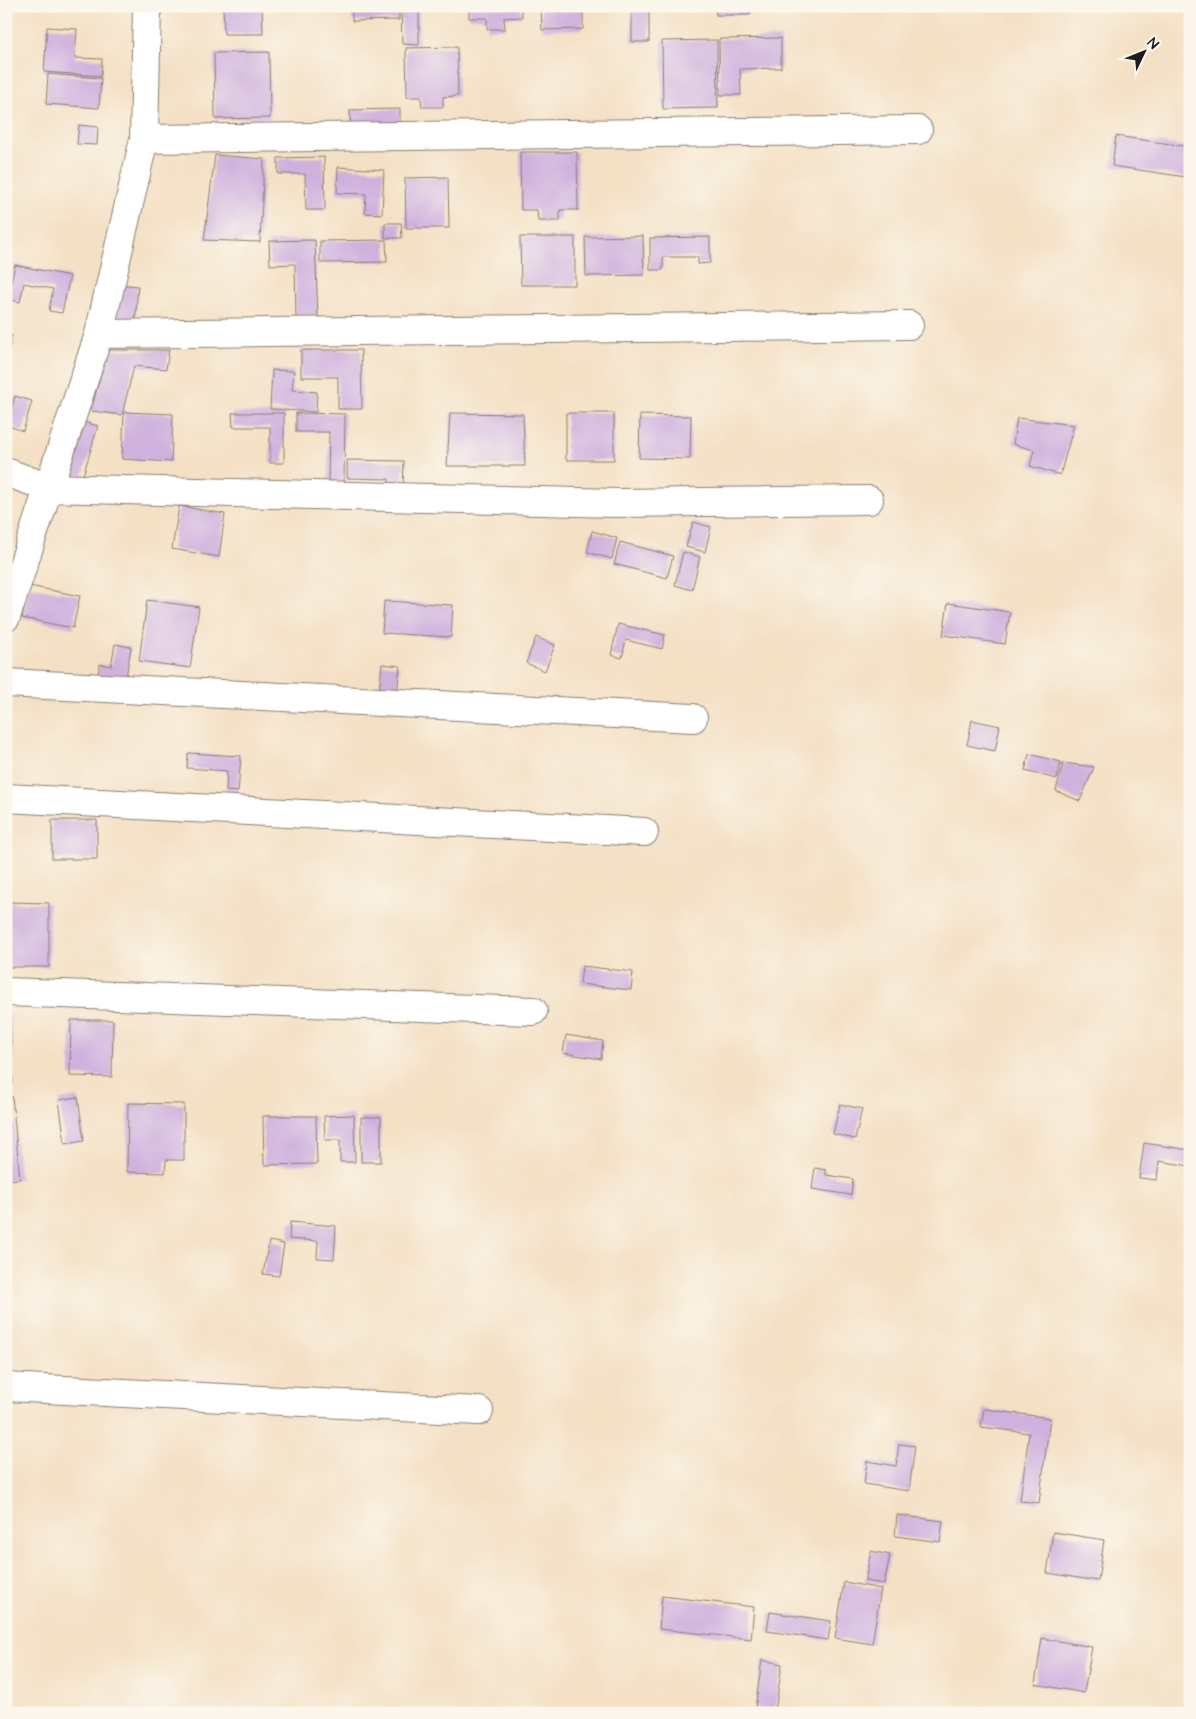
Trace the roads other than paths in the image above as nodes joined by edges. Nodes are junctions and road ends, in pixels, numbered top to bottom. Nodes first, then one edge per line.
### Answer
1 (147, 6) edge
2 (918, 130) dead end
3 (144, 139) junction
4 (908, 325) dead end
5 (100, 334) junction
6 (6, 472) edge
7 (48, 488) junction
8 (869, 500) dead end
9 (13, 576) edge
10 (6, 617) edge
11 (6, 683) edge
12 (693, 718) dead end
13 (6, 798) edge
14 (644, 832) dead end
15 (6, 992) edge
16 (533, 1011) dead end
17 (6, 1387) edge
18 (478, 1411) dead end

1 - 3 street
2 - 3 street
3 - 5 street
4 - 5 street
5 - 7 street
6 - 7 street
7 - 8 street
7 - 9 street
9 - 10 street
11 - 12 street
13 - 14 street
15 - 16 street
17 - 18 street

